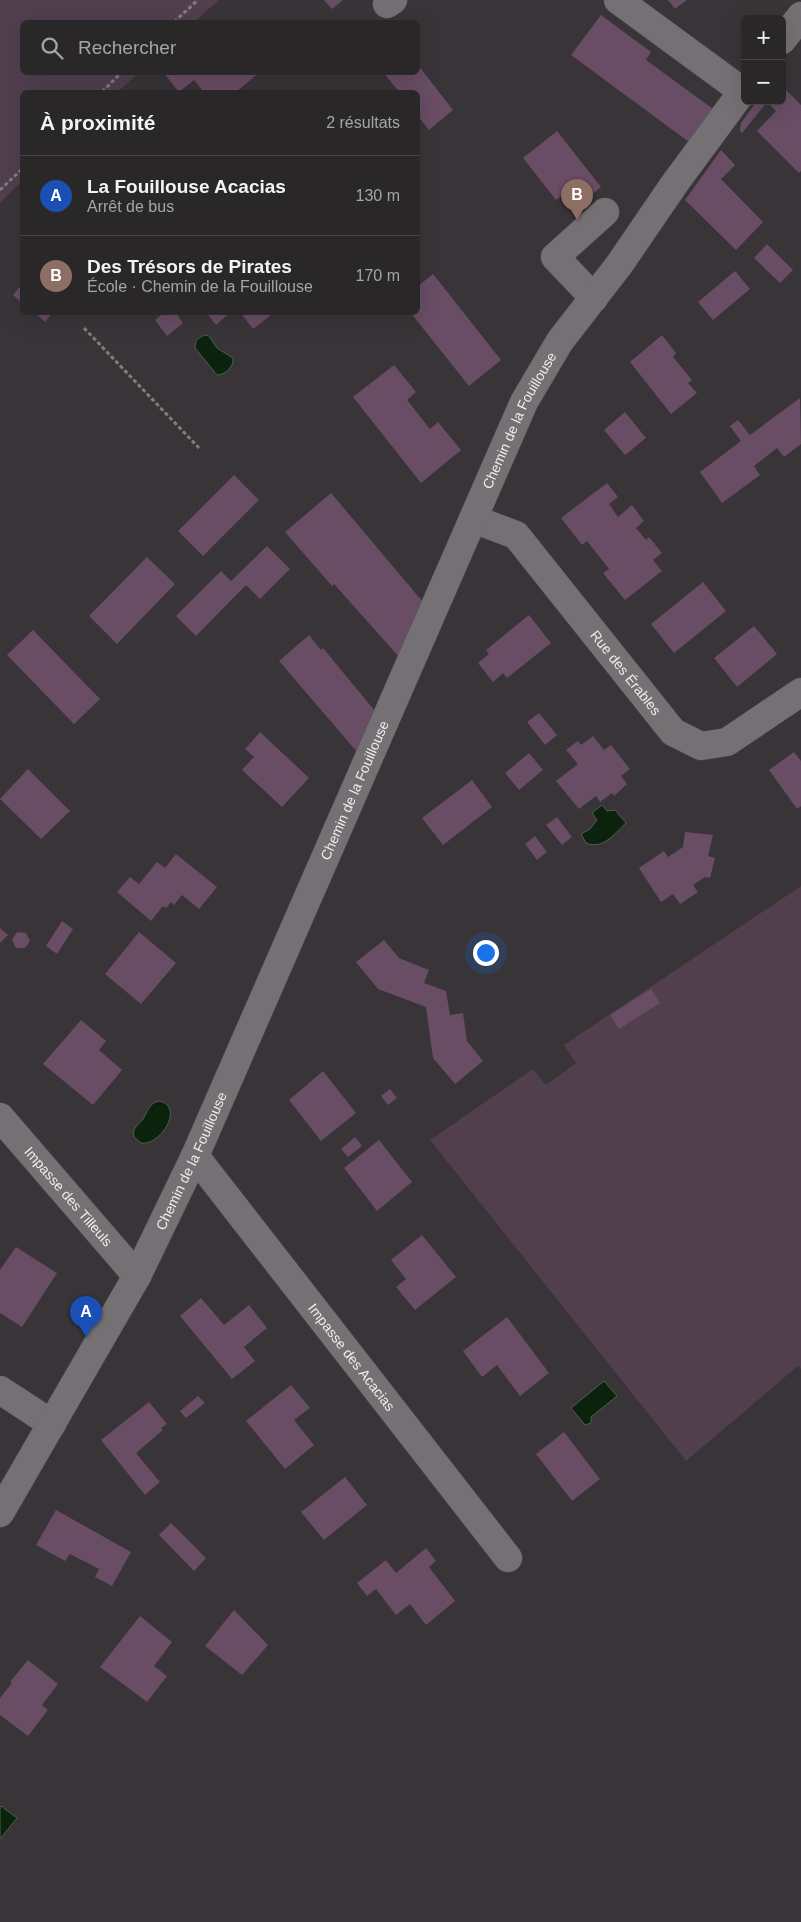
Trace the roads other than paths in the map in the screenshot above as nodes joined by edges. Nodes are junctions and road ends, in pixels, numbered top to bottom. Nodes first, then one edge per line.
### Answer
1 (618, 0) edge
2 (801, 16) edge
3 (786, 35) edge
4 (741, 88) edge
5 (741, 94) edge
6 (604, 212) dead end
7 (594, 298) junction
8 (473, 519) junction
9 (801, 692) edge
10 (0, 1117) edge
11 (195, 1156) junction
12 (137, 1276) junction
13 (0, 1390) edge
14 (52, 1424) junction
15 (0, 1513) edge
16 (508, 1558) dead end

1 - 4 street
2 - 3 street
5 - 7 street, Chemin de la Fouillouse
6 - 7 street
7 - 8 street, Chemin de la Fouillouse
8 - 9 street, Rue des Érables
8 - 11 street, Chemin de la Fouillouse
10 - 12 street, Impasse des Tilleuls
11 - 12 street, Chemin de la Fouillouse
11 - 16 street, Impasse des Acacias
12 - 14 street, Chemin de la Fouillouse
13 - 14 street
14 - 15 street, Chemin de la Fouillouse

